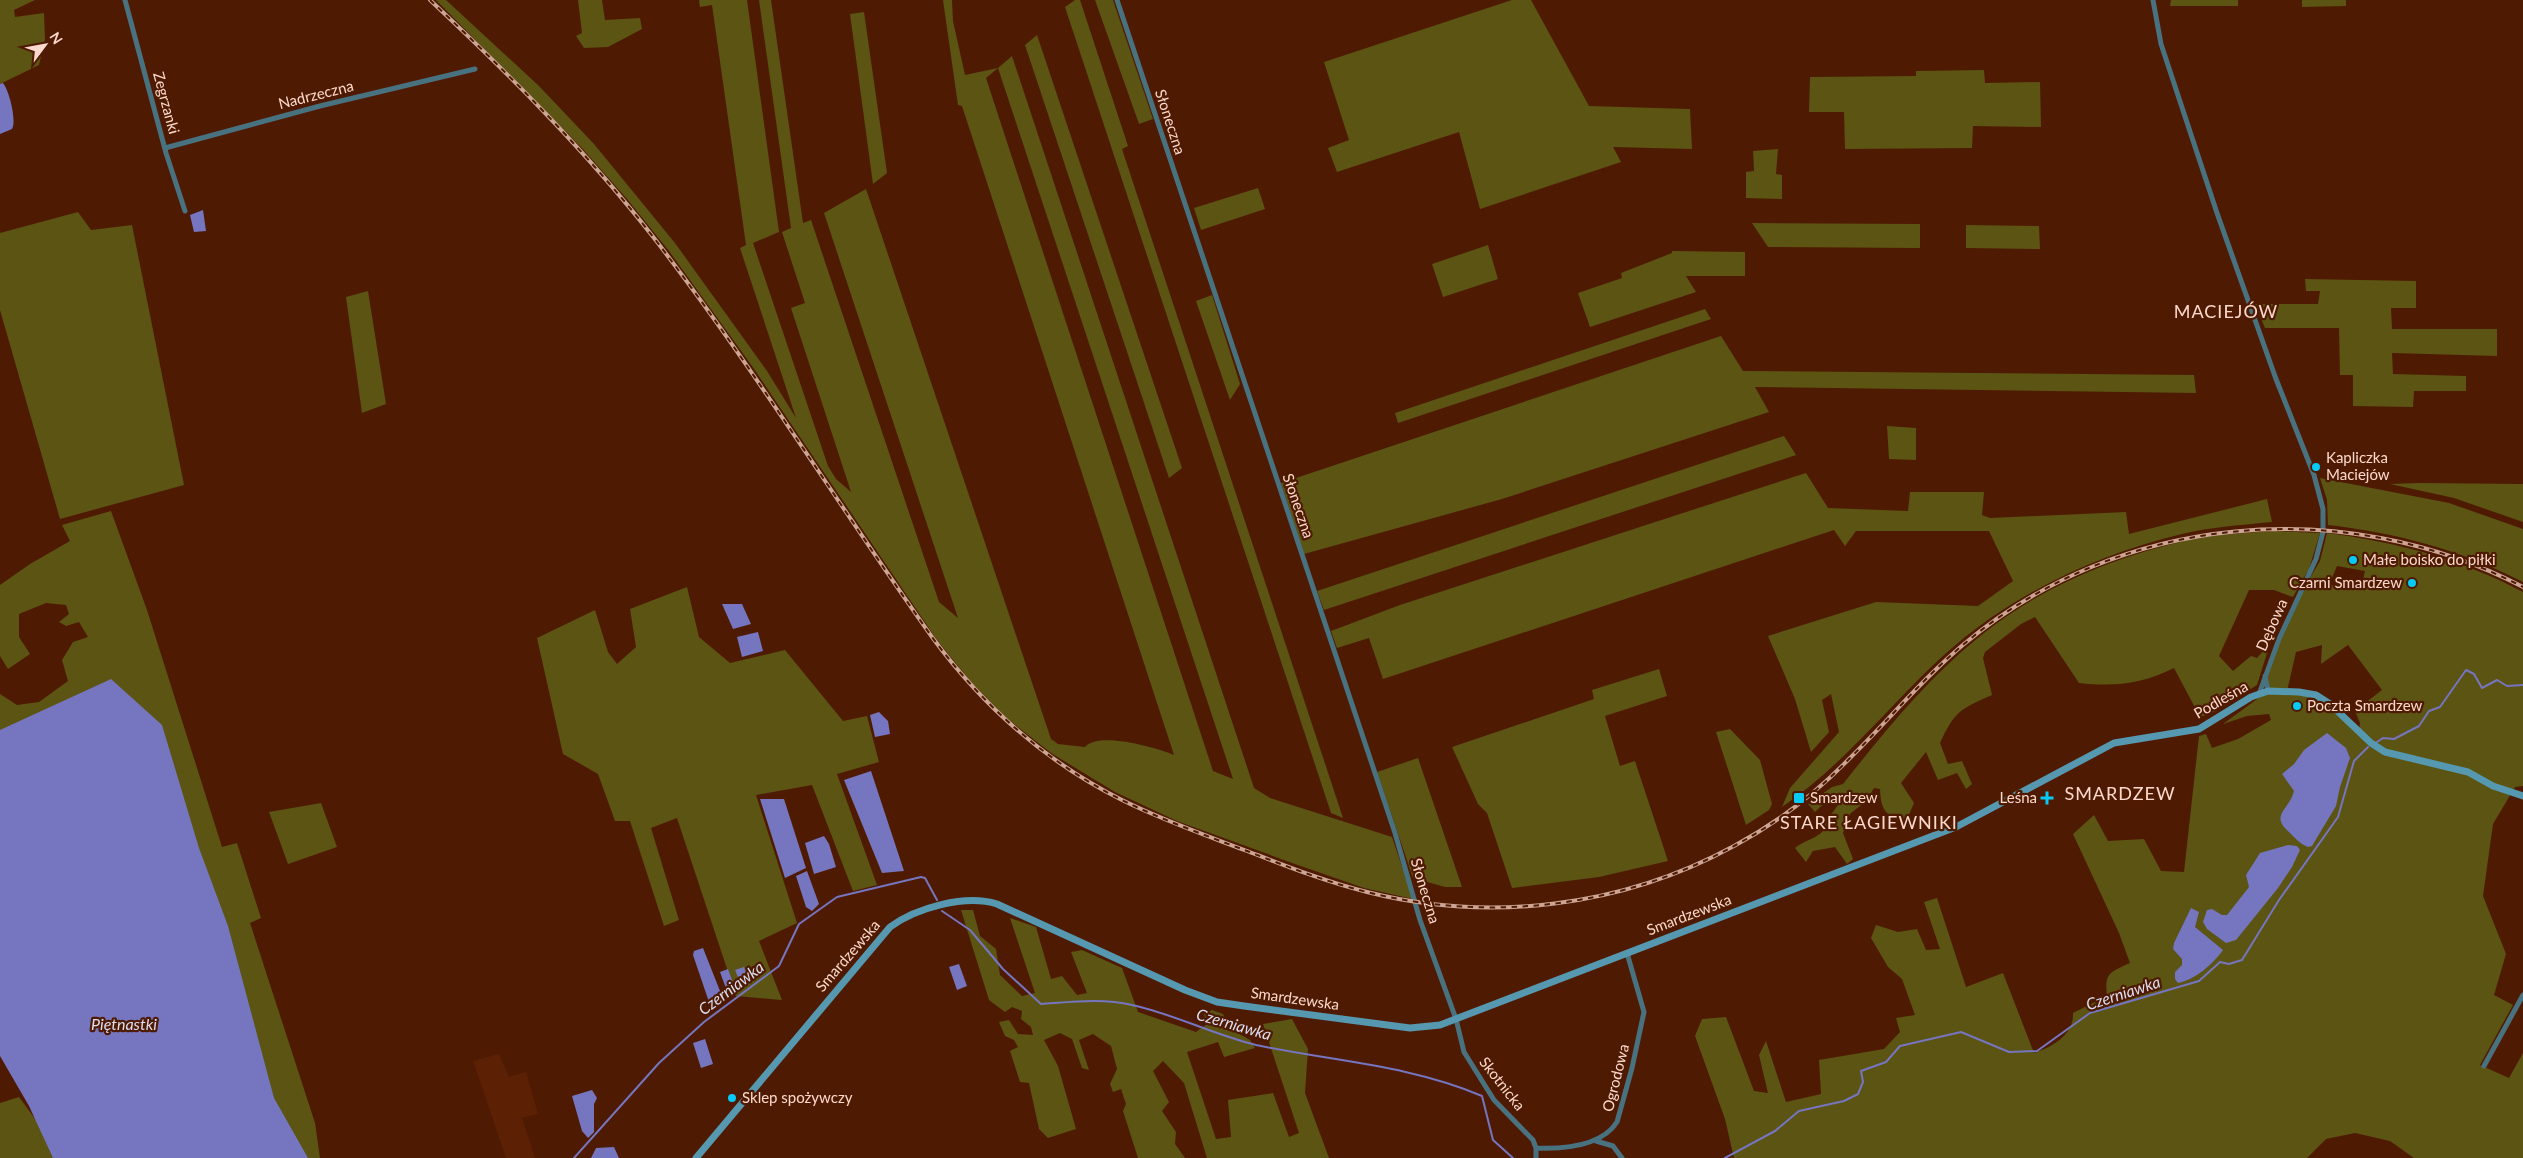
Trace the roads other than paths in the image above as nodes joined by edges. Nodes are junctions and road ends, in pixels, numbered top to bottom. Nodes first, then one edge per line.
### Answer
1 (125, 0) edge
2 (1116, 0) edge
3 (2153, 0) edge
4 (475, 69) dead end
5 (165, 148) junction
6 (185, 211) dead end
7 (2264, 675) junction
8 (2268, 691) junction
9 (2258, 694) junction
10 (2523, 796) edge
11 (1984, 812) joint
12 (1627, 953) junction
13 (2523, 994) edge
14 (1456, 1019) junction
15 (2484, 1066) dead end
16 (1595, 1141) junction
17 (1536, 1148) junction
18 (696, 1158) edge
19 (1536, 1158) edge
20 (1622, 1158) edge

1 - 5 street, Zegrzanki
2 - 14 street, Słoneczna
3 - 7 street, Dębowa
4 - 5 street, Nadrzeczna
5 - 6 street, Zegrzanki
7 - 8 street, Dębowa
7 - 9 street, Dębowa
8 - 9 street, Podleśna
8 - 10 street, Podleśna
9 - 11 street, Podleśna
11 - 12 street, Smardzewska
12 - 14 street, Smardzewska
12 - 16 street, Ogrodowa
13 - 15 street
14 - 17 street, Skotnicka
14 - 18 street, Smardzewska
16 - 17 street, Ogrodowa
16 - 20 street
17 - 19 street

